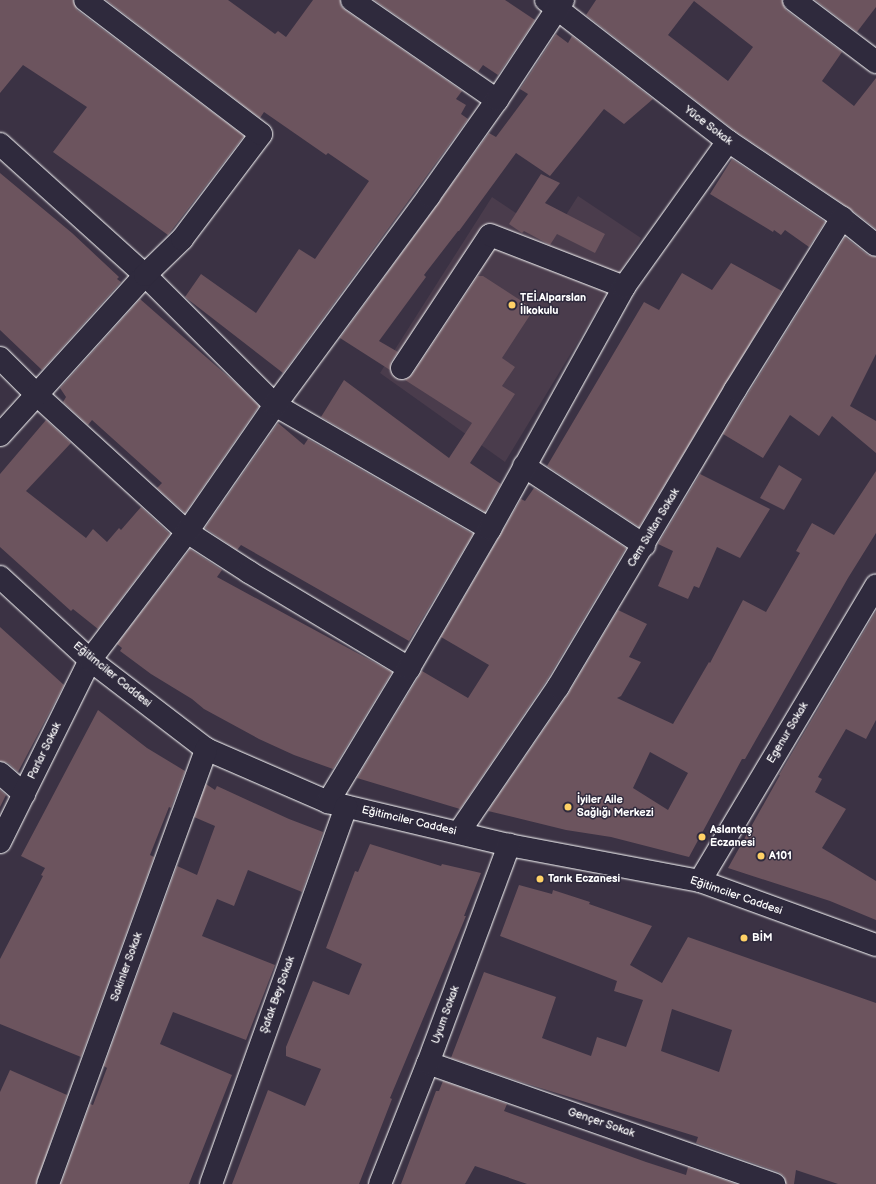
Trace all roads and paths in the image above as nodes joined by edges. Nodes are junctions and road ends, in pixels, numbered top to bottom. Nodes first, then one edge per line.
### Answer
1 (85, 0) edge
2 (352, 0) edge
3 (794, 0) edge
4 (555, 3) edge
5 (876, 62) edge
6 (497, 100) junction
7 (728, 141) junction
8 (0, 144) edge
9 (842, 218) junction
10 (876, 245) edge
11 (145, 275) junction
12 (624, 287) junction
13 (0, 358) edge
14 (402, 368) dead end
15 (37, 395) junction
16 (275, 405) junction
17 (0, 436) edge
18 (524, 466) junction
19 (490, 529) junction
20 (187, 532) junction
21 (644, 545) junction
22 (0, 577) edge
23 (876, 586) edge
24 (90, 660) junction
25 (409, 668) junction
26 (206, 749) junction
27 (0, 773) edge
28 (24, 794) junction
29 (337, 804) junction
30 (459, 832) junction
31 (0, 842) edge
32 (509, 845) junction
33 (700, 881) junction
34 (876, 945) edge
35 (428, 1063) junction
36 (48, 1184) edge
37 (211, 1184) edge
38 (380, 1184) edge
39 (774, 1184) edge

1 - 11 street
2 - 6 street
3 - 5 street
4 - 6 street, Parlar Sokak
4 - 7 street, Yüce Sokak
6 - 16 street, Parlar Sokak
7 - 9 street, Yüce Sokak
7 - 12 street, Şafak Bey Sokak
8 - 11 street
9 - 10 street, Yüce Sokak
9 - 21 street, Cem Sultan Sokak
11 - 15 street
11 - 16 street
12 - 14 street
12 - 18 street, Şafak Bey Sokak
13 - 15 street
15 - 17 street
15 - 20 street
16 - 19 street
16 - 20 street, Parlar Sokak
18 - 19 street, Şafak Bey Sokak
18 - 21 street
19 - 25 street, Şafak Bey Sokak
20 - 24 street, Parlar Sokak
20 - 25 street
21 - 30 street, Cem Sultan Sokak
22 - 24 street, Eğitimciler Caddesi
23 - 33 street, Egenur Sokak
24 - 26 street, Eğitimciler Caddesi
24 - 28 street, Parlar Sokak
25 - 29 street, Şafak Bey Sokak
26 - 29 street, Eğitimciler Caddesi
26 - 36 street, Sakinler Sokak
27 - 28 street
28 - 31 street, Parlar Sokak
29 - 30 street, Eğitimciler Caddesi
29 - 37 street, Şafak Bey Sokak
30 - 32 street, Eğitimciler Caddesi
32 - 33 street, Eğitimciler Caddesi
32 - 35 street, Uyum Sokak
33 - 34 street, Eğitimciler Caddesi
35 - 38 street, Uyum Sokak
35 - 39 street, Gençer Sokak

